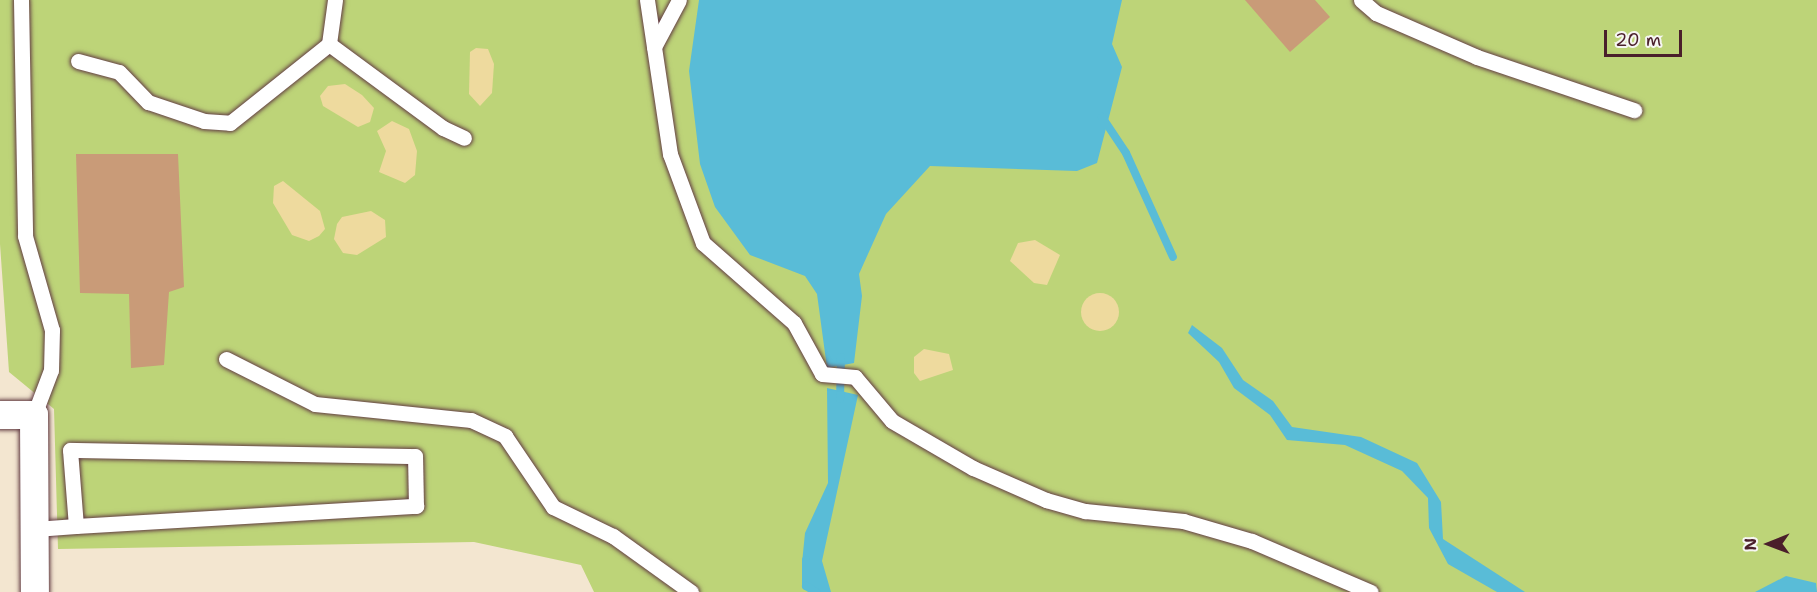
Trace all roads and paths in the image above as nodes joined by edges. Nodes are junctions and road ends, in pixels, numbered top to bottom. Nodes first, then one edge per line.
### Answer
1 (21, 0) edge
2 (335, 0) edge
3 (647, 0) edge
4 (679, 0) edge
5 (1361, 0) edge
6 (329, 44) junction
7 (654, 47) junction
8 (78, 61) dead end
9 (1634, 110) dead end
10 (464, 138) dead end
11 (226, 359) dead end
12 (0, 415) edge
13 (34, 415) junction
14 (76, 526) junction
15 (35, 529) junction
16 (35, 592) edge
17 (691, 592) edge
18 (1371, 592) edge

1 - 13 lane
2 - 6 lane
3 - 7 lane
4 - 7 lane
5 - 9 lane
6 - 8 lane
6 - 10 lane
7 - 18 lane
11 - 17 lane
12 - 13 street
13 - 15 street
14 - 14 lane
14 - 15 lane
15 - 16 street

